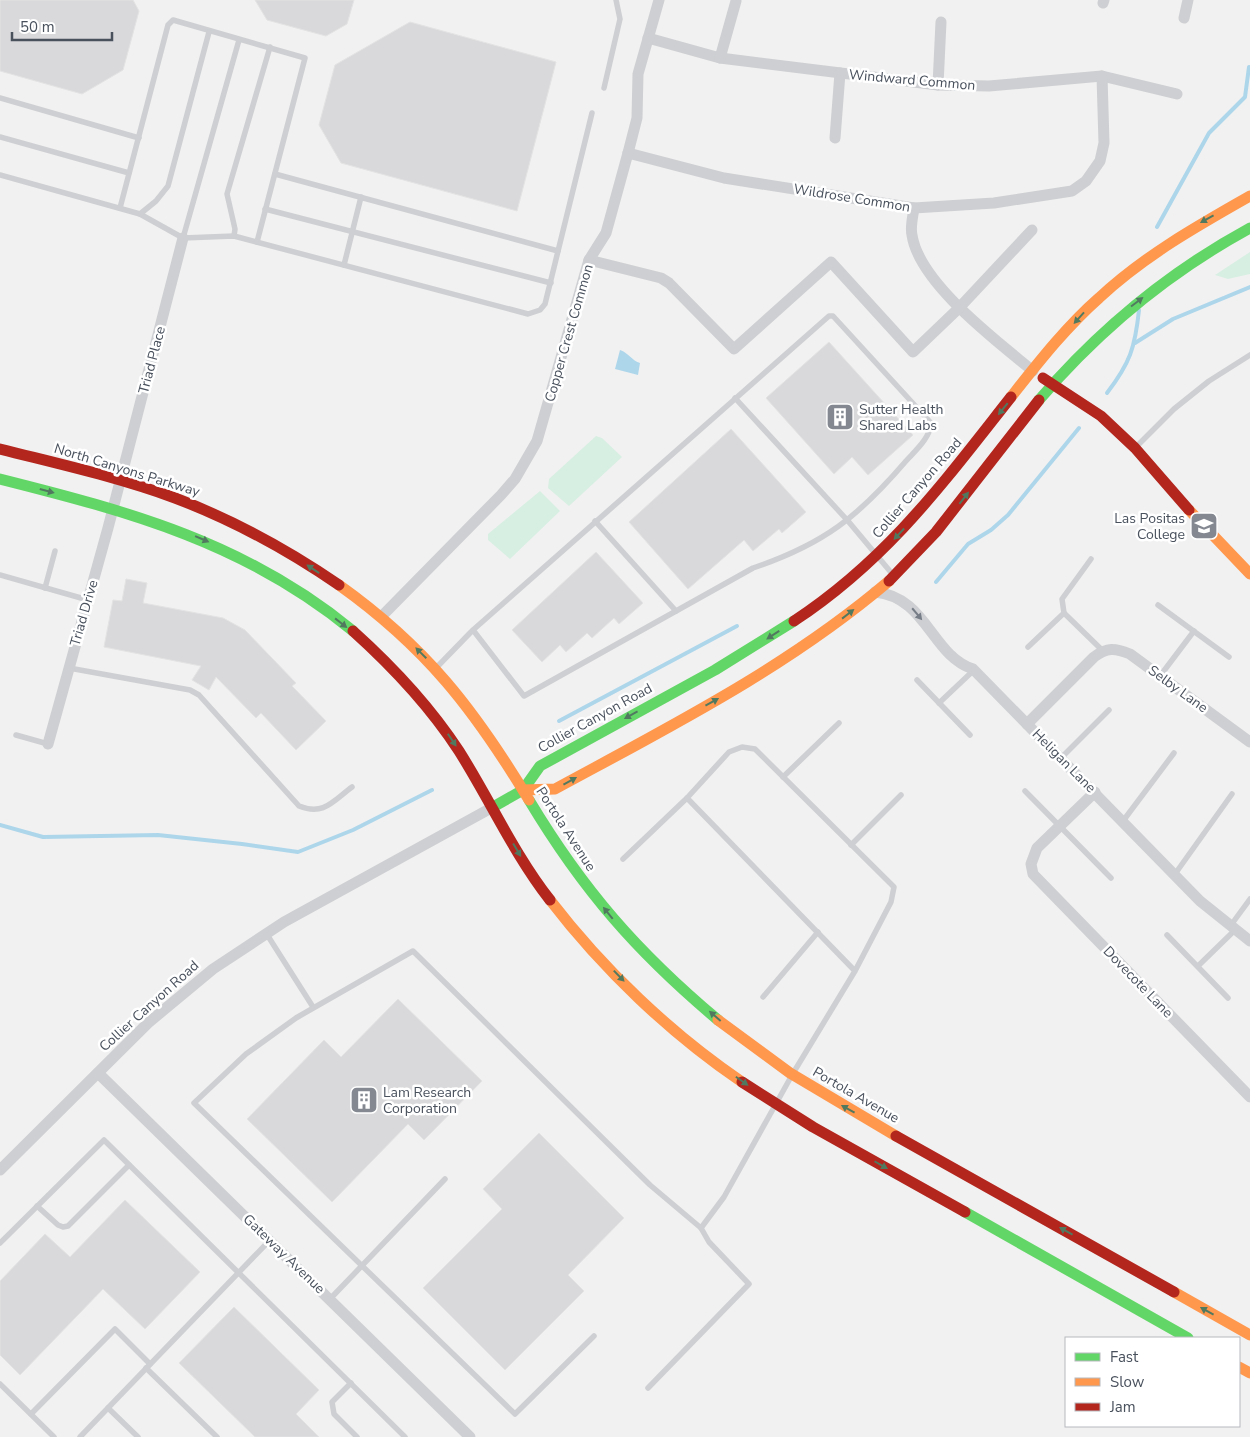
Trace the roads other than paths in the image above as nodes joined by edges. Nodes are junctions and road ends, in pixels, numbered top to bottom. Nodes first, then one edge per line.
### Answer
1 (616, 0) edge
2 (658, 0) edge
3 (1188, 0) edge
4 (736, 1) edge
5 (1184, 18) dead end
6 (941, 22) dead end
7 (209, 32) junction
8 (648, 38) junction
9 (239, 40) junction
10 (270, 47) junction
11 (720, 58) junction
12 (840, 74) junction
13 (1102, 76) junction
14 (938, 85) junction
15 (604, 88) dead end
16 (1177, 94) dead end
17 (0, 98) edge
18 (592, 113) dead end
19 (0, 137) edge
20 (139, 138) junction
21 (834, 138) dead end
22 (628, 153) junction
23 (129, 173) junction
24 (275, 174) junction
25 (0, 175) edge
26 (1250, 196) edge
27 (361, 197) junction
28 (120, 208) junction
29 (914, 208) junction
30 (265, 209) junction
31 (140, 214) junction
32 (1250, 228) edge
33 (1032, 230) dead end
34 (352, 232) junction
35 (234, 236) junction
36 (183, 238) junction
37 (256, 242) junction
38 (558, 251) junction
39 (589, 260) junction
40 (344, 265) junction
41 (551, 283) junction
42 (960, 308) junction
43 (1250, 355) edge
44 (1033, 371) junction
45 (1052, 384) junction
46 (735, 398) junction
47 (1135, 448) junction
48 (0, 449) edge
49 (0, 479) edge
50 (120, 482) junction
51 (113, 509) junction
52 (595, 521) junction
53 (848, 521) junction
54 (55, 552) dead end
55 (877, 556) junction
56 (1090, 559) dead end
57 (1250, 574) edge
58 (0, 575) edge
59 (894, 576) junction
60 (45, 588) junction
61 (875, 592) junction
62 (88, 600) junction
63 (1158, 605) dead end
64 (676, 611) junction
65 (1064, 613) junction
66 (381, 617) junction
67 (473, 630) junction
68 (1194, 631) junction
69 (1028, 647) dead end
70 (1102, 650) junction
71 (1229, 657) dead end
72 (69, 668) junction
73 (436, 668) junction
74 (973, 670) junction
75 (1160, 676) junction
76 (917, 680) dead end
77 (939, 703) junction
78 (1110, 710) dead end
79 (839, 723) dead end
80 (1027, 724) junction
81 (16, 735) dead end
82 (970, 735) dead end
83 (1250, 742) edge
84 (48, 744) joint
85 (1174, 753) dead end
86 (1062, 758) junction
87 (783, 777) junction
88 (352, 787) dead end
89 (524, 790) junction
90 (1025, 791) dead end
91 (1095, 792) junction
92 (1232, 794) dead end
93 (901, 795) dead end
94 (687, 798) junction
95 (493, 808) junction
96 (1123, 821) junction
97 (1060, 826) junction
98 (851, 845) junction
99 (623, 859) dead end
100 (1174, 874) junction
101 (1111, 878) dead end
102 (1250, 899) edge
103 (1232, 928) junction
104 (818, 932) junction
105 (265, 933) junction
106 (1167, 935) dead end
107 (1250, 941) edge
108 (1198, 966) junction
109 (855, 971) junction
110 (762, 997) dead end
111 (1228, 998) dead end
112 (313, 1007) junction
113 (98, 1073) junction
114 (792, 1075) junction
115 (1250, 1096) edge
116 (776, 1104) junction
117 (129, 1165) junction
118 (0, 1170) edge
119 (446, 1179) dead end
120 (37, 1206) junction
121 (701, 1228) junction
122 (270, 1240) junction
123 (0, 1243) edge
124 (363, 1265) junction
125 (239, 1273) junction
126 (330, 1299) junction
127 (1250, 1335) edge
128 (594, 1336) dead end
129 (1186, 1337) edge
130 (148, 1366) junction
131 (351, 1383) junction
132 (0, 1384) edge
133 (648, 1388) dead end
134 (108, 1408) junction
135 (31, 1414) junction
136 (54, 1437) edge
137 (80, 1437) edge
138 (138, 1437) edge
139 (217, 1437) edge
140 (357, 1437) edge
141 (405, 1437) edge
142 (470, 1437) edge

1 - 15 lane
2 - 8 street, Copper Crest Common
3 - 5 street
4 - 11 street
6 - 14 street
7 - 9 lane
7 - 20 lane
7 - 31 lane
8 - 11 street, Windward Common
8 - 22 street, Copper Crest Common
9 - 10 lane
9 - 36 lane
10 - 24 lane
10 - 35 lane
11 - 12 street, Windward Common
12 - 14 street, Windward Common
12 - 21 street
13 - 14 street, Windward Common
13 - 16 street, Windward Common
13 - 29 street, Wildrose Common
17 - 20 lane
18 - 38 lane
19 - 23 lane
20 - 23 lane
22 - 29 street, Wildrose Common
22 - 39 street, Copper Crest Common
23 - 28 lane
24 - 27 lane
24 - 30 lane
25 - 28 lane
26 -> 44 main road, Collier Canyon Road
27 - 34 lane
27 - 38 lane
28 - 31 lane
29 - 42 street
30 - 34 lane
30 - 37 lane
31 - 36 lane
45 -> 32 main road, Collier Canyon Road
33 - 42 street
34 - 40 lane
34 - 41 lane
35 - 36 lane
35 - 37 lane
36 - 50 street, Triad Place
37 - 40 lane
38 - 41 lane
39 - 42 street
39 - 66 street, Copper Crest Common
40 - 41 lane
42 - 44 street
43 - 47 lane
44 - 45 main road
44 -> 55 main road, Collier Canyon Road
45 - 47 main road
59 -> 45 main road, Collier Canyon Road
46 - 52 lane
46 - 53 lane
46 - 53 lane
47 - 57 main road
48 - 50 main road, North Canyons Parkway
49 -> 51 main road
50 - 51 street, Triad Drive
66 -> 50 main road, North Canyons Parkway
51 - 62 street, Triad Drive
51 -> 95 main road
52 - 64 lane
52 - 67 lane
53 - 55 lane
53 - 64 lane
54 - 60 lane
55 - 59 lane
55 -> 89 main road, Collier Canyon Road
56 - 65 lane
58 - 60 lane
59 - 61 main road, Collier Canyon Road
60 - 62 lane
61 -> 74 street, Heligan Lane
89 -> 61 main road, Collier Canyon Road
62 - 72 street, Triad Drive
63 - 68 lane
64 - 67 lane
65 - 69 lane
65 - 70 lane
73 -> 66 main road, North Canyons Parkway
67 - 73 lane
68 - 71 lane
68 - 75 lane
70 - 75 street, Selby Lane
70 - 80 street
72 - 84 street, Triad Drive
72 - 88 lane
73 - 89 main road, North Canyons Parkway
74 - 77 lane
74 - 80 street, Heligan Lane
75 - 83 street, Selby Lane
76 - 77 lane
77 - 82 lane
78 - 86 lane
79 - 87 lane
80 - 86 street, Heligan Lane
81 - 84 lane
85 - 96 lane
86 - 91 street, Heligan Lane
87 - 94 lane
87 - 98 lane
89 - 95 main road, Collier Canyon Road
114 -> 89 main road, Portola Avenue
90 - 97 lane
91 - 96 street, Heligan Lane
91 - 97 street
92 - 100 lane
93 - 98 lane
94 - 99 lane
94 - 104 lane
95 - 105 street, Collier Canyon Road
95 -> 116 main road
96 - 100 street, Heligan Lane
97 - 101 lane
97 - 115 street, Dovecote Lane
98 - 109 lane
100 - 103 street, Heligan Lane
102 - 103 lane
103 - 107 street, Heligan Lane
103 - 108 lane
104 - 109 lane
104 - 110 lane
105 - 112 lane
105 - 113 street, Collier Canyon Road
106 - 108 lane
108 - 111 lane
109 - 114 lane
112 - 121 lane
112 - 124 lane
113 - 118 street, Collier Canyon Road
113 - 122 street, Gateway Avenue
114 - 116 lane
127 -> 114 main road, Portola Avenue
116 - 121 lane
116 -> 129 main road
117 - 120 lane
117 - 120 lane
117 - 125 lane
119 - 124 lane
120 - 123 lane
121 - 133 lane
122 - 125 lane
122 - 126 street, Gateway Avenue
124 - 126 lane
124 - 128 lane
125 - 130 lane
125 - 131 lane
126 - 142 street, Gateway Avenue
130 - 134 lane
130 - 135 lane
130 - 139 lane
131 - 140 lane
131 - 141 lane
132 - 135 lane
134 - 137 lane
134 - 138 lane
135 - 136 lane

